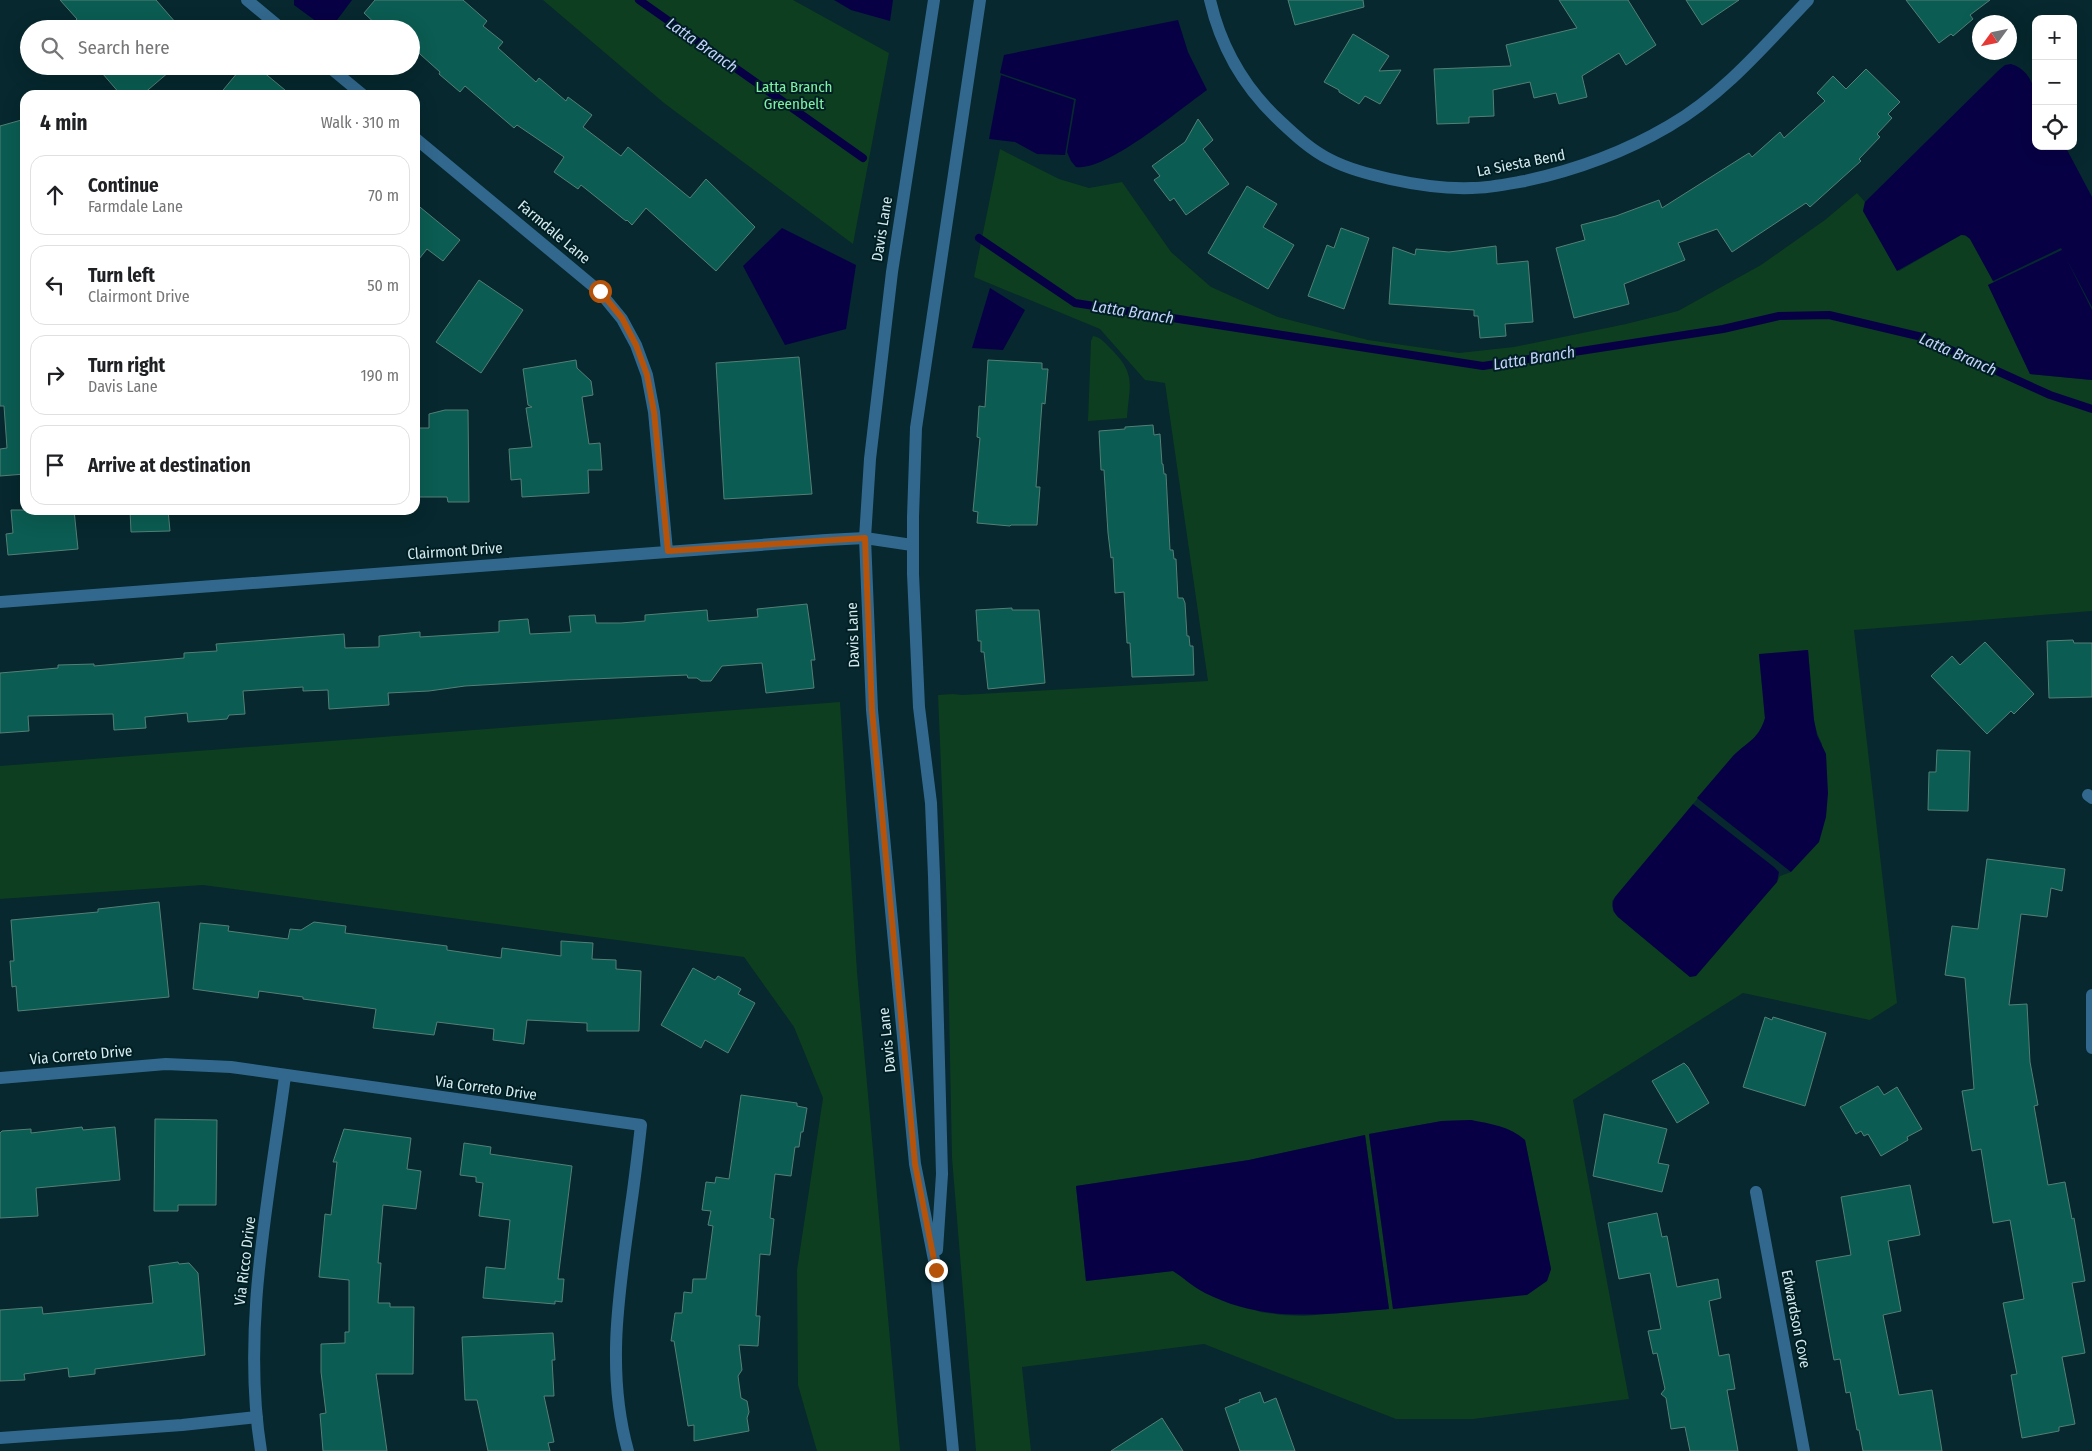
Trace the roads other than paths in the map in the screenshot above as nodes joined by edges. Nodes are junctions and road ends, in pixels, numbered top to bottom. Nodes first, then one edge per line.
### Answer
1 (247, 0) edge
2 (934, 0) edge
3 (980, 0) edge
4 (1210, 0) edge
5 (1808, 0) edge
6 (271, 20) edge
7 (339, 75) edge
8 (357, 90) edge
9 (420, 142) edge
10 (865, 538) junction
11 (912, 545) junction
12 (668, 551) junction
13 (0, 602) edge
14 (2092, 995) edge
15 (2092, 1048) edge
16 (285, 1076) junction
17 (0, 1078) edge
18 (1756, 1192) dead end
19 (936, 1270) junction
20 (257, 1417) junction
21 (0, 1438) edge
22 (261, 1451) edge
23 (628, 1451) edge
24 (952, 1451) edge
25 (1804, 1451) edge

1 - 6 street
2 - 10 street, Davis Lane
3 - 11 street, Davis Lane
4 - 5 street, La Siesta Bend
7 - 8 street
9 - 12 street, Farmdale Lane
10 - 11 street, Clairmont Drive
10 - 12 street, Clairmont Drive
10 - 19 street, Davis Lane
11 - 19 street, Davis Lane
12 - 13 street, Clairmont Drive
14 - 15 street
16 - 17 street, Via Correto Drive
16 - 20 street, Via Ricco Drive
16 - 23 street, Via Correto Drive
18 - 25 street, Edwardson Cove
19 - 24 street, Davis Lane
20 - 21 street
20 - 22 street, Via Ricco Drive

